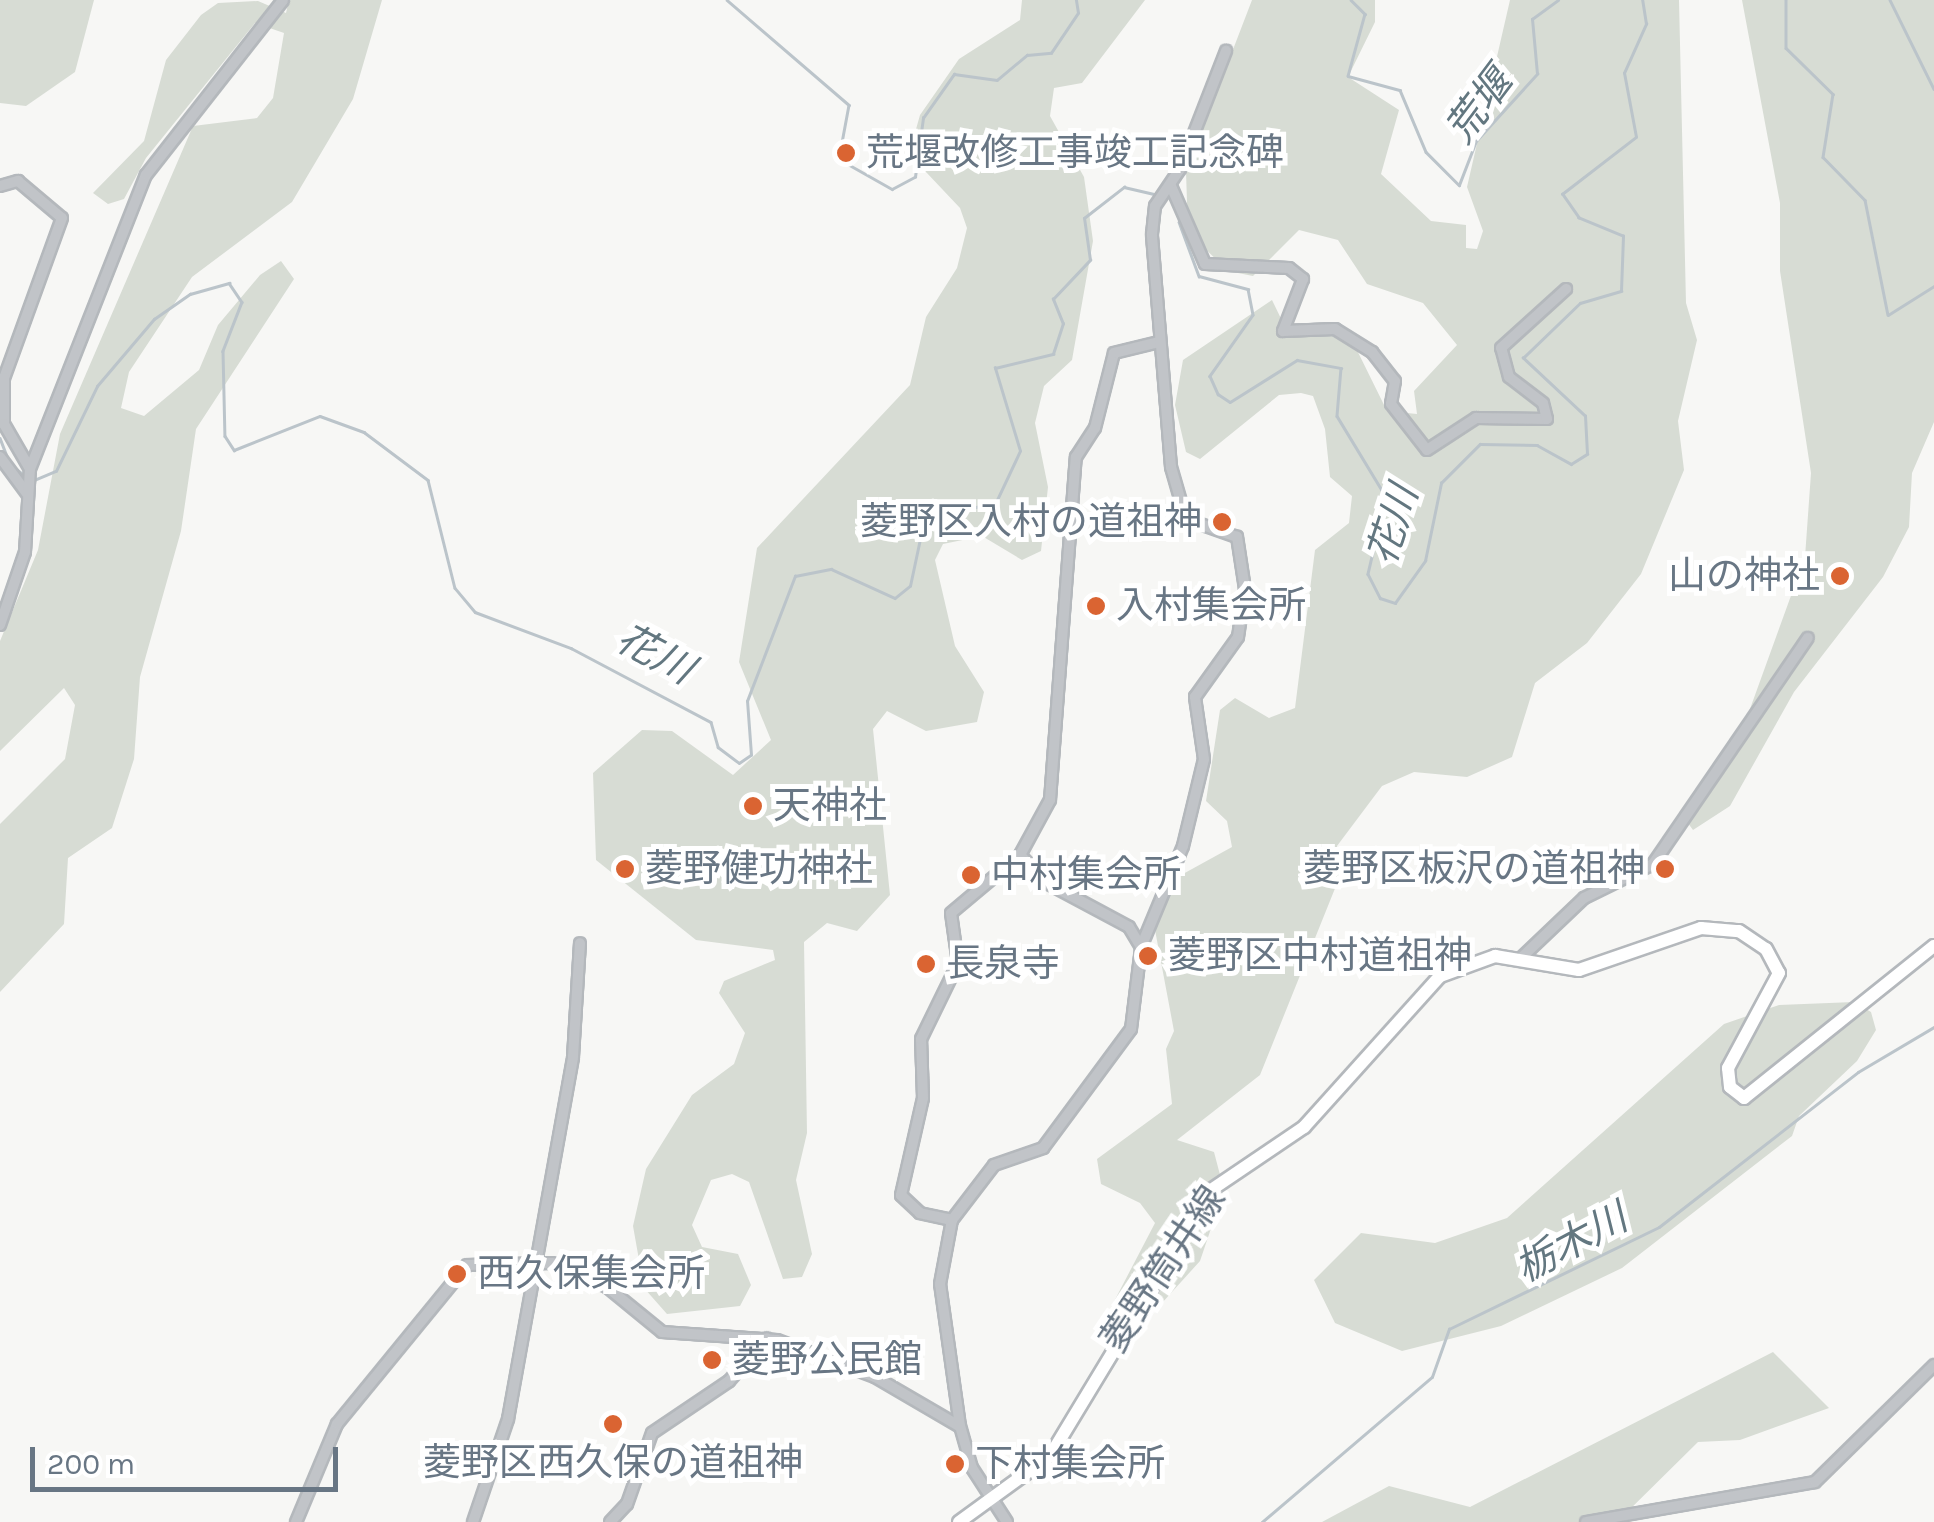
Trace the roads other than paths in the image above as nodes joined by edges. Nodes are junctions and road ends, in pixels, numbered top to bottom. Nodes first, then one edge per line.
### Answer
1 (283, 0) edge
2 (1226, 51) dead end
3 (0, 186) edge
4 (1171, 186) junction
5 (1566, 289) dead end
6 (1159, 342) junction
7 (0, 457) edge
8 (30, 470) junction
9 (28, 495) junction
10 (0, 624) edge
11 (1808, 638) dead end
12 (1020, 855) junction
13 (580, 943) dead end
14 (1934, 946) edge
15 (1141, 948) junction
16 (1521, 958) junction
17 (952, 1220) junction
18 (536, 1258) junction
19 (766, 1338) junction
20 (1934, 1365) edge
21 (960, 1426) junction
22 (986, 1496) junction
23 (476, 1521) edge
24 (296, 1522) edge
25 (610, 1522) edge
26 (959, 1522) edge
27 (1007, 1522) edge
28 (1586, 1522) edge

1 - 8 street
2 - 4 street
3 - 8 street
4 - 5 street
4 - 6 street
6 - 12 street
6 - 15 street
7 - 9 street
8 - 9 street
9 - 10 street
11 - 16 street
12 - 15 street
12 - 17 street
13 - 18 street
14 - 16 main road, 菱野筒井線
15 - 17 street
16 - 22 main road, 菱野筒井線
17 - 21 street
18 - 19 street
18 - 23 street
18 - 24 street
19 - 21 street
19 - 25 street
20 - 28 street
21 - 22 street
22 - 26 main road, 菱野筒井線
22 - 27 street

